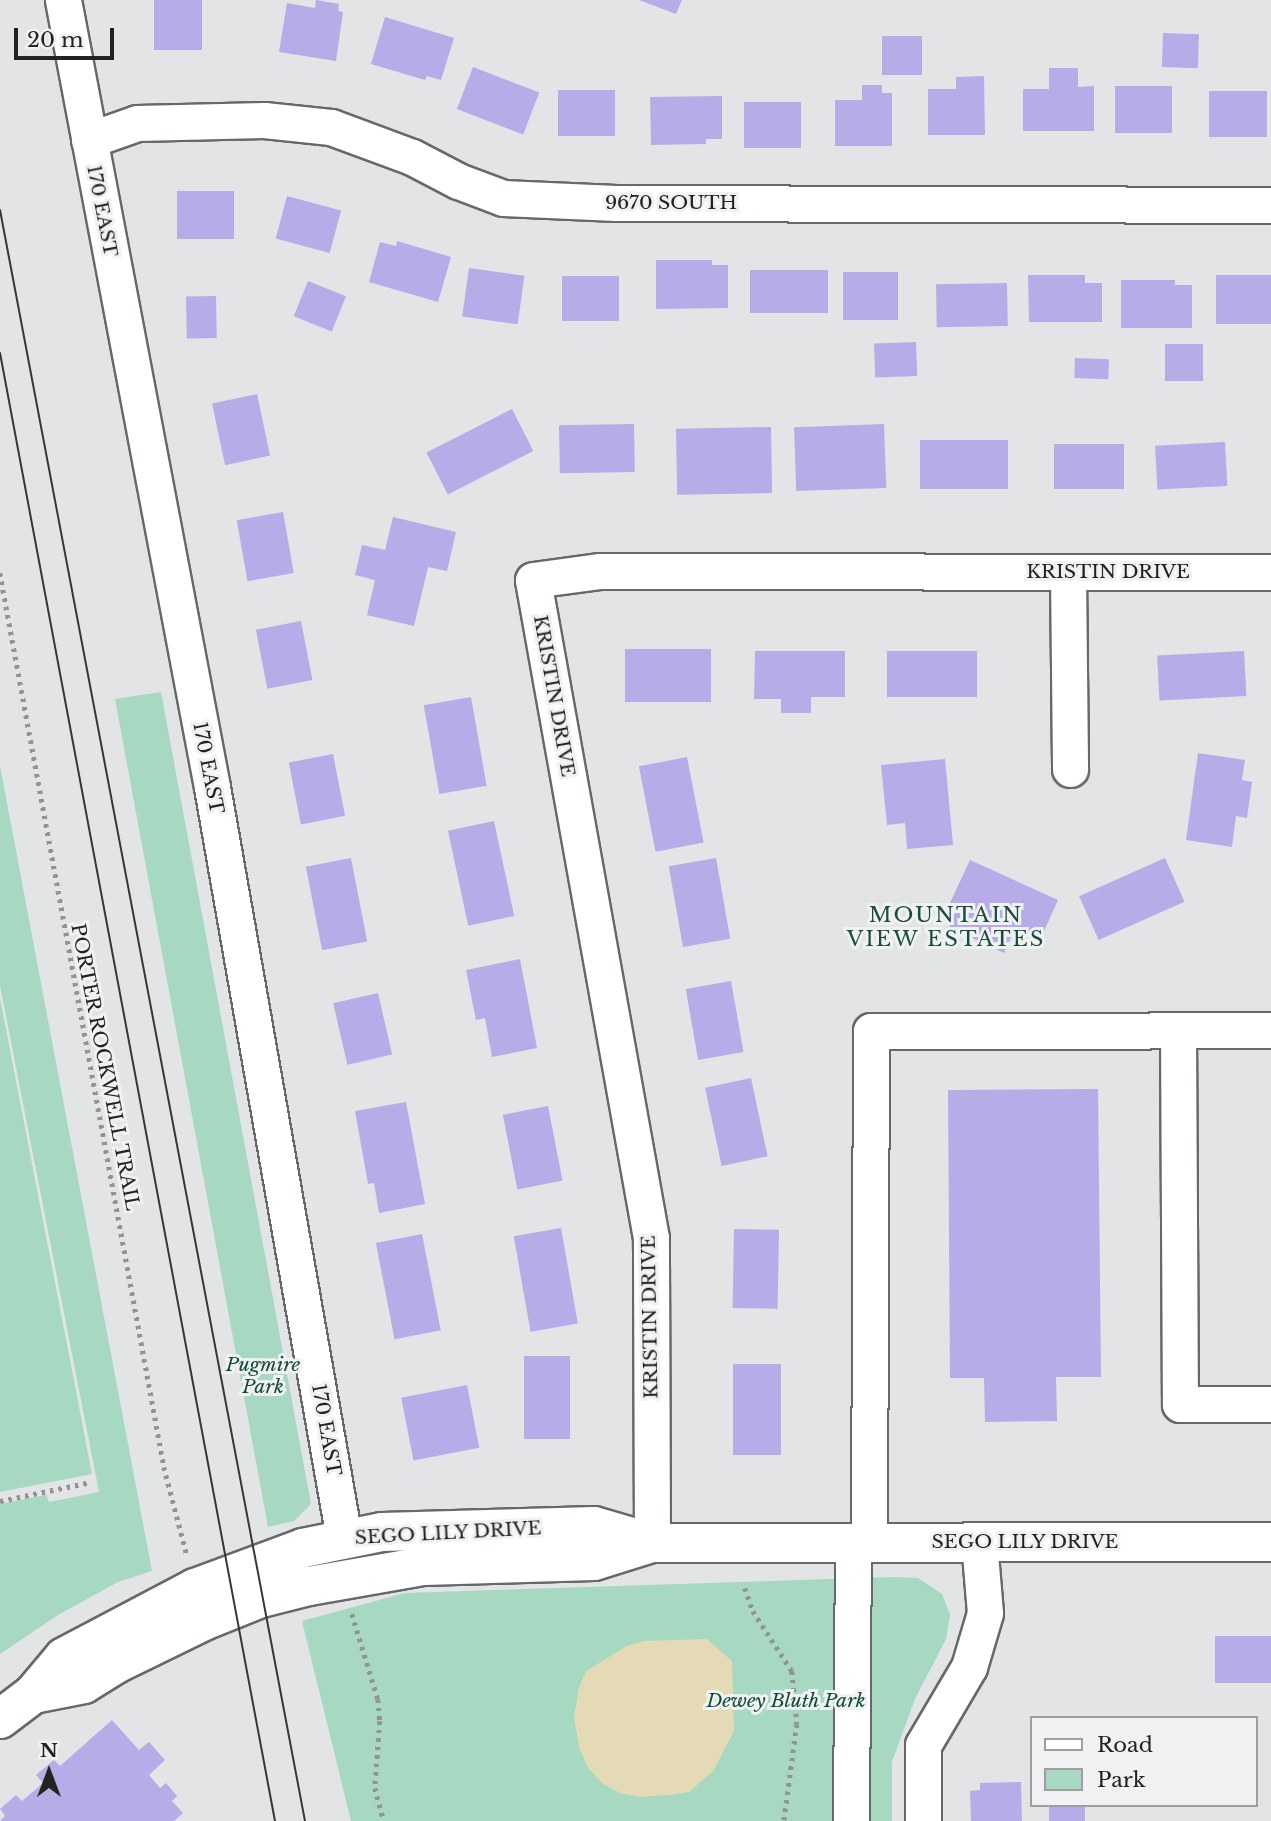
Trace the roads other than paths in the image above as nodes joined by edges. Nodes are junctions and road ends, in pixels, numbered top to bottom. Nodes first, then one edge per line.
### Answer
1 (63, 0) edge
2 (89, 140) junction
3 (1271, 205) edge
4 (1271, 572) edge
5 (1068, 573) junction
6 (1070, 769) dead end
7 (1178, 1030) junction
8 (1271, 1030) edge
9 (1271, 1405) edge
10 (344, 1538) junction
11 (979, 1542) junction
12 (1271, 1542) edge
13 (652, 1543) junction
14 (861, 1543) junction
15 (33, 1694) junction
16 (0, 1719) edge
17 (850, 1821) edge
18 (923, 1821) edge

1 - 2 street, 170 EAST
2 - 3 street, 9670 SOUTH
2 - 10 street, 170 EAST
4 - 5 street, KRISTIN DRIVE
5 - 6 street
5 - 13 street, KRISTIN DRIVE
7 - 8 street
7 - 9 street
7 - 14 street
10 - 13 main road, SEGO LILY DRIVE
10 - 15 main road, SEGO LILY DRIVE
11 - 12 main road, SEGO LILY DRIVE
11 - 14 main road, SEGO LILY DRIVE
11 - 18 street
13 - 14 main road, SEGO LILY DRIVE
13 - 15 main road, SEGO LILY DRIVE
14 - 17 street
15 - 16 main road, SEGO LILY DRIVE

